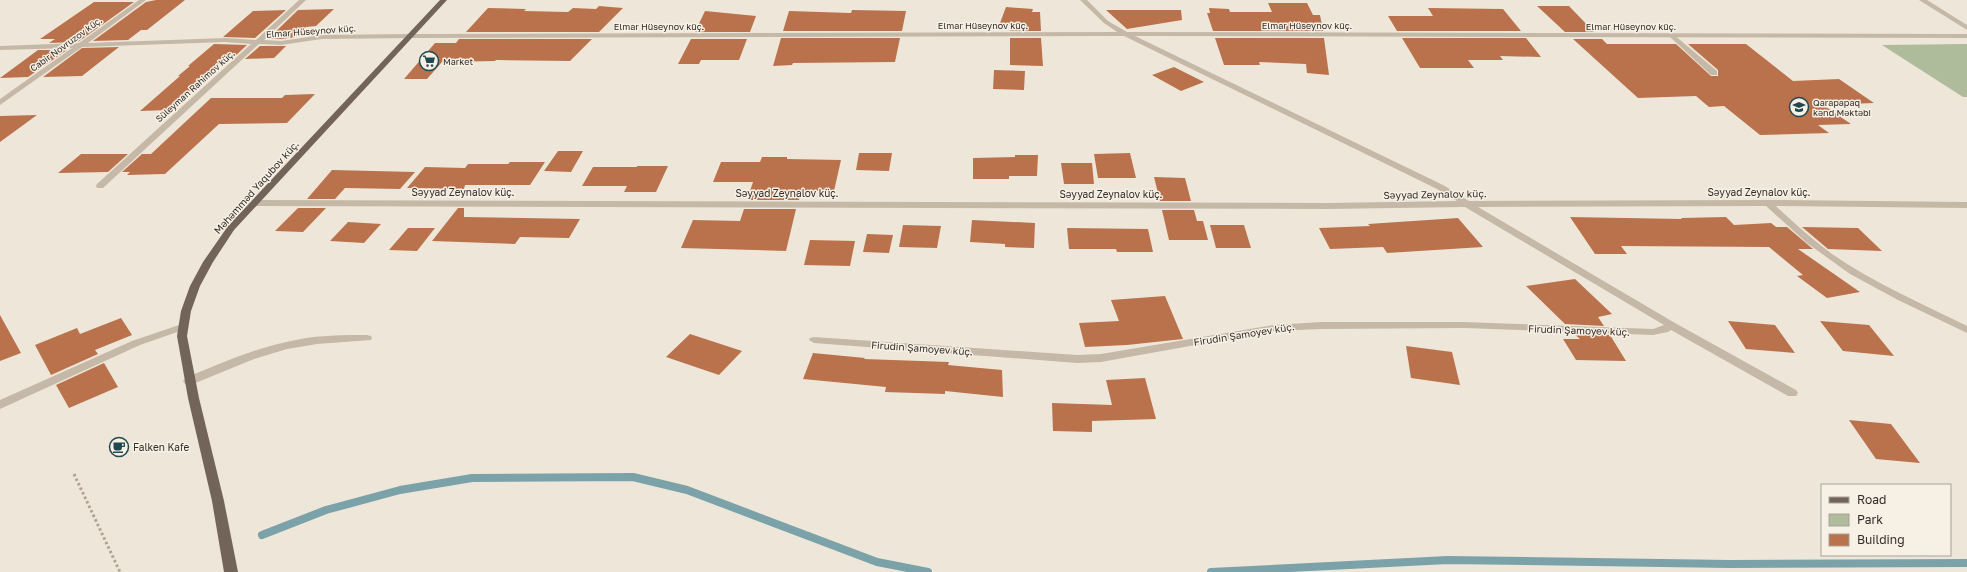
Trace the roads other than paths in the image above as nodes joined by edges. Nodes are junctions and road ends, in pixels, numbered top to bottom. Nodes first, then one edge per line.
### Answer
1 (143, 0) edge
2 (303, 0) edge
3 (444, 0) edge
4 (1083, 0) edge
5 (1922, 0) edge
6 (1967, 28) edge
7 (1126, 34) junction
8 (1671, 35) junction
9 (412, 36) junction
10 (1967, 36) edge
11 (258, 42) junction
12 (79, 46) junction
13 (0, 48) edge
14 (1714, 73) dead end
15 (0, 103) edge
16 (100, 186) dead end
17 (254, 203) junction
18 (1768, 203) junction
19 (1469, 204) junction
20 (1967, 205) edge
21 (1671, 325) junction
22 (182, 327) junction
23 (1967, 330) edge
24 (367, 338) dead end
25 (814, 340) dead end
26 (189, 381) junction
27 (1792, 393) dead end
28 (0, 405) edge
29 (231, 572) edge

1 - 12 street, Cabir Novruzov küç.
2 - 11 street, Süleyman Rahimov küç.
3 - 9 main road, Məhəmməd Yaqubov küç.
4 - 7 street
5 - 6 street
7 - 8 street, Elmar Hüseynov küç.
7 - 9 street, Elmar Hüseynov küç.
7 - 19 street
8 - 10 street, Elmar Hüseynov küç.
8 - 14 street
9 - 11 street, Elmar Hüseynov küç.
9 - 17 main road, Məhəmməd Yaqubov küç.
11 - 12 street, Elmar Hüseynov küç.
11 - 16 street, Süleyman Rahimov küç.
12 - 13 street, Elmar Hüseynov küç.
12 - 15 street, Cabir Novruzov küç.
17 - 19 street, Səyyad Zeynalov küç.
17 - 22 main road, Məhəmməd Yaqubov küç.
18 - 19 street, Səyyad Zeynalov küç.
18 - 20 street, Səyyad Zeynalov küç.
18 - 23 street
19 - 21 street
21 - 25 street, Firudin Şamoyev küç.
21 - 27 street
22 - 26 main road, Məhəmməd Yaqubov küç.
22 - 28 street
24 - 26 street
26 - 29 main road, Məhəmməd Yaqubov küç.

